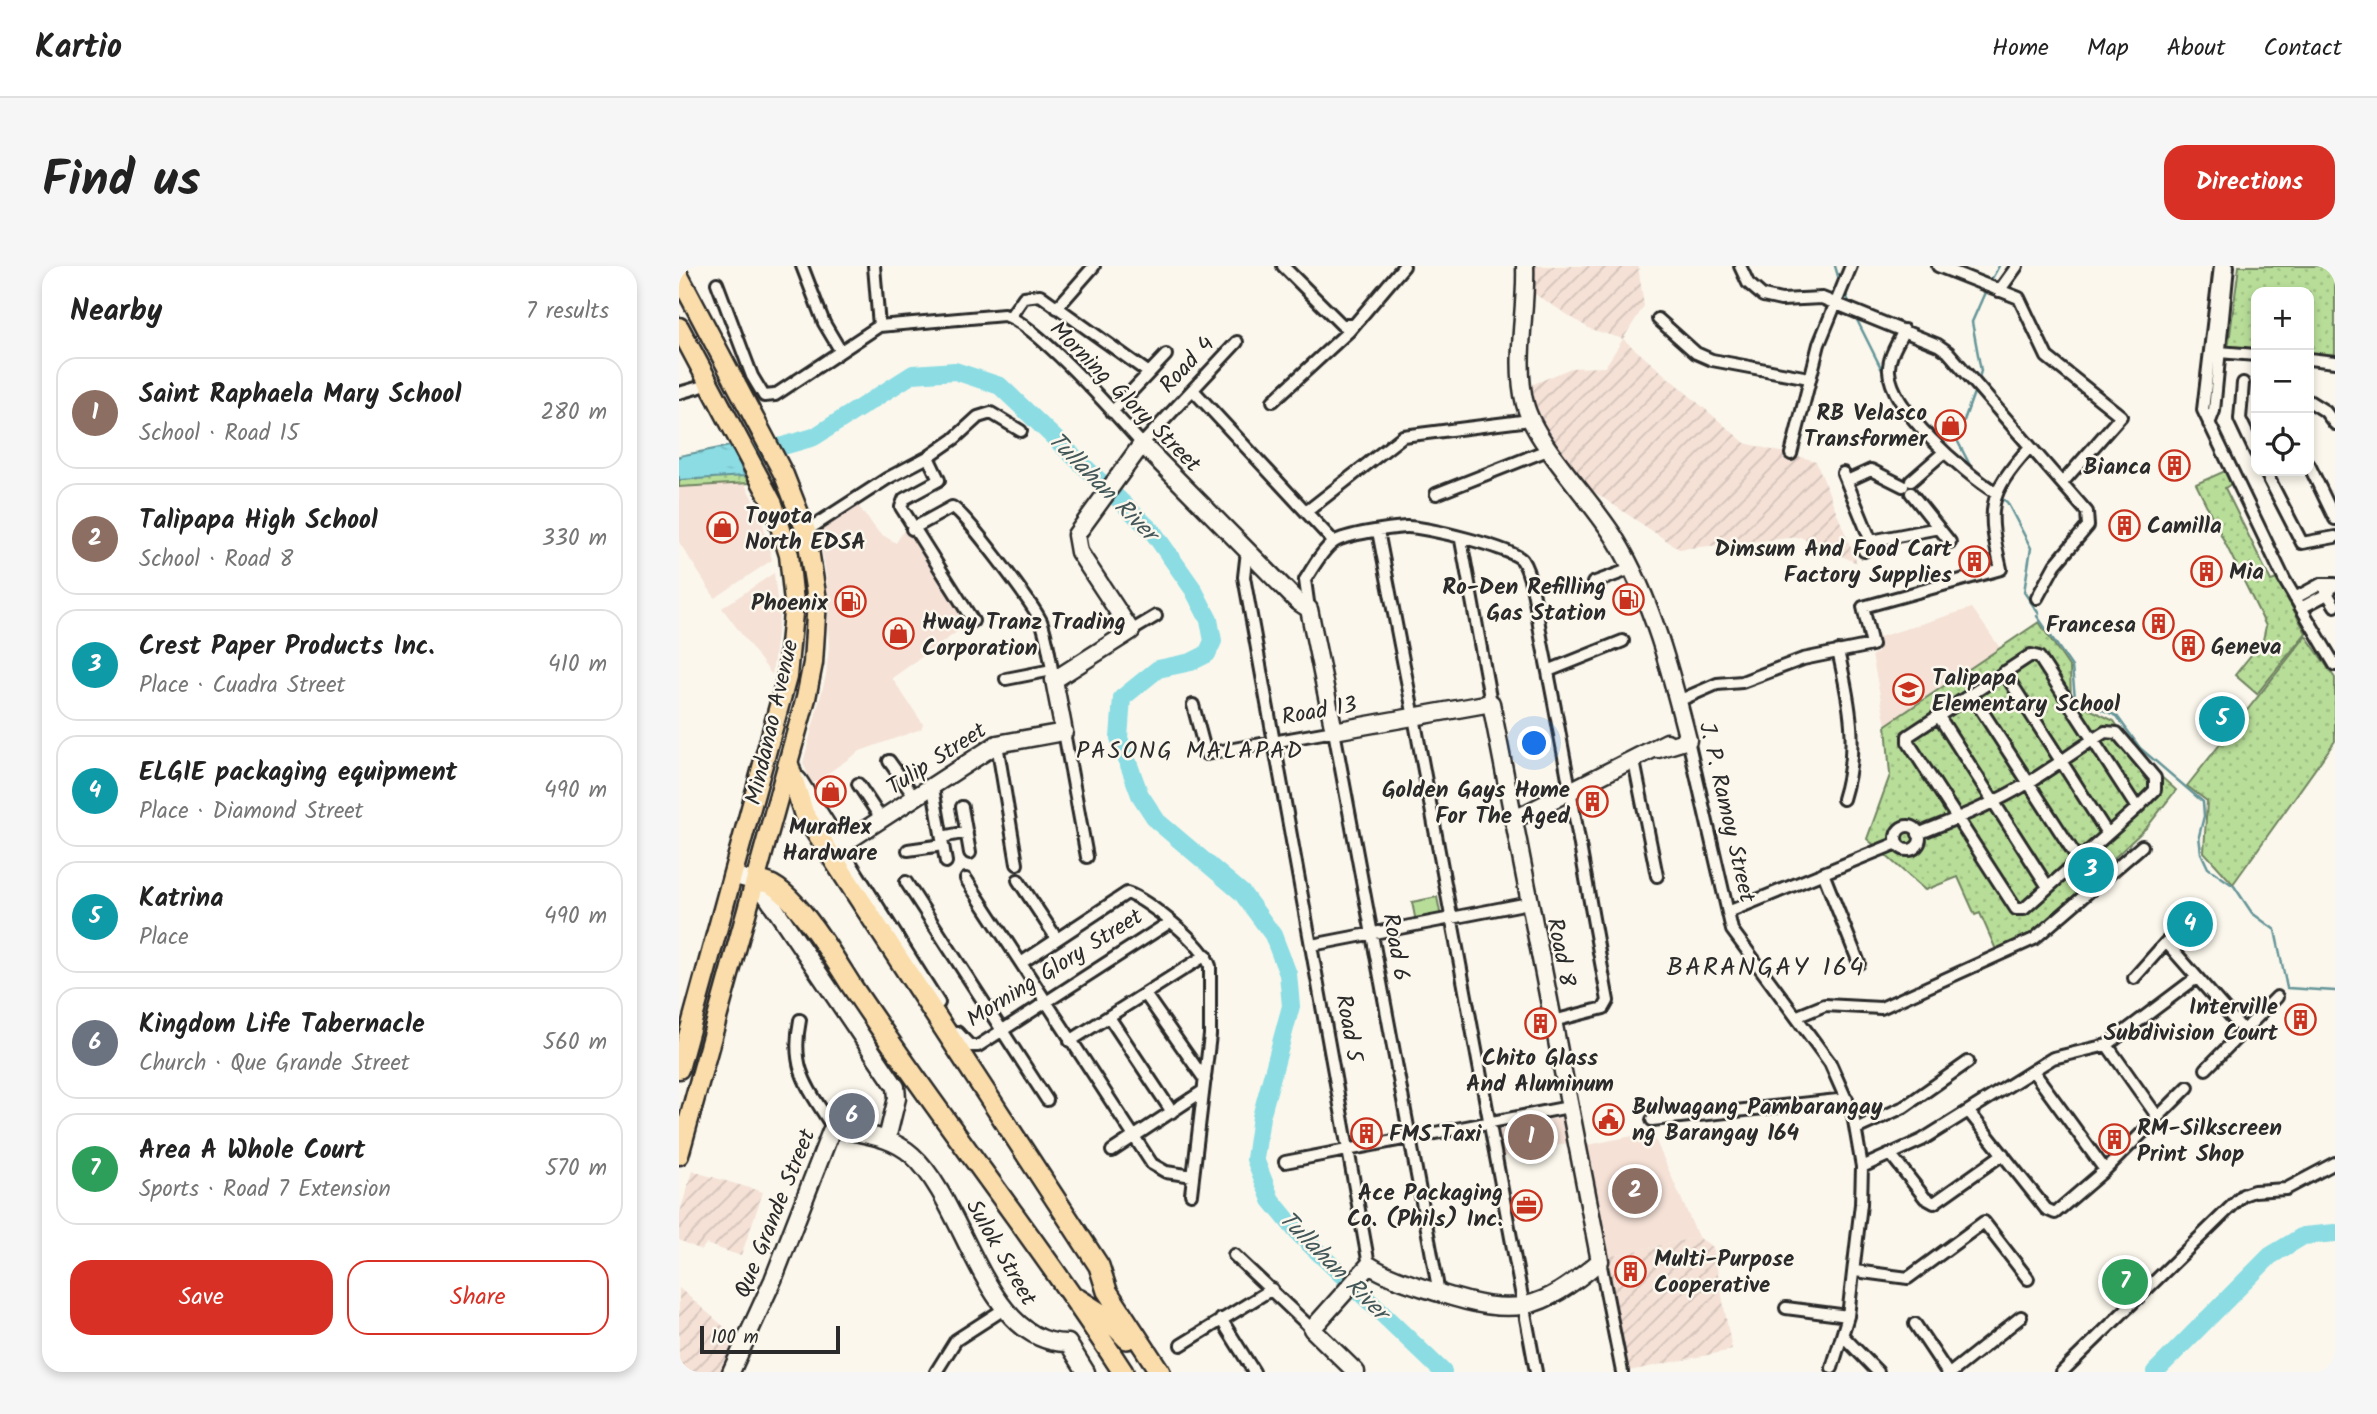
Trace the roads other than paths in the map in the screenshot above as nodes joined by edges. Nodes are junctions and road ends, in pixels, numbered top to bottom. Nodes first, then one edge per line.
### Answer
1 (802, 266) edge
2 (874, 266) edge
3 (1094, 266) edge
4 (1283, 266) edge
5 (1404, 266) edge
6 (1525, 266) edge
7 (1740, 266) edge
8 (1851, 266) edge
9 (1939, 266) edge
10 (2017, 266) edge
11 (2220, 266) edge
12 (2228, 266) edge
13 (679, 276) edge
14 (717, 283) dead end
15 (1995, 290) junction
16 (1836, 302) junction
17 (1057, 308) junction
18 (1010, 317) junction
19 (1658, 319) dead end
20 (702, 323) junction
21 (1353, 325) junction
22 (879, 326) junction
23 (680, 330) edge
24 (1904, 330) junction
25 (1237, 342) dead end
26 (840, 350) junction
27 (2219, 352) junction
28 (1166, 355) dead end
29 (2251, 355) edge
30 (2314, 360) edge
31 (2335, 362) edge
32 (1149, 373) junction
33 (1808, 378) junction
34 (2243, 383) dead end
35 (710, 384) junction
36 (1193, 390) junction
37 (679, 393) edge
38 (2242, 396) junction
39 (2251, 397) edge
40 (1273, 401) dead end
41 (2314, 404) edge
42 (1112, 412) junction
43 (1530, 420) junction
44 (2209, 424) junction
45 (2335, 424) edge
46 (1021, 431) dead end
47 (2251, 442) edge
48 (1142, 444) junction
49 (2029, 448) junction
50 (1550, 449) junction
51 (1791, 454) dead end
52 (1944, 454) junction
53 (928, 457) junction
54 (2314, 475) edge
55 (2268, 476) edge
56 (2063, 482) junction
57 (1910, 486) junction
58 (1996, 492) junction
59 (1436, 494) dead end
60 (1306, 512) junction
61 (2335, 519) edge
62 (912, 528) junction
63 (1940, 528) junction
64 (806, 531) junction
65 (1378, 531) junction
66 (2335, 537) edge
67 (1461, 540) junction
68 (1871, 541) junction
69 (1334, 542) junction
70 (1951, 542) dead end
71 (1247, 551) junction
72 (1864, 551) dead end
73 (1631, 569) junction
74 (1593, 583) dead end
75 (2335, 584) edge
76 (2324, 589) junction
77 (2037, 598) dead end
78 (2298, 603) junction
79 (2335, 607) edge
80 (1309, 609) junction
81 (1156, 616) dead end
82 (973, 621) dead end
83 (1131, 631) junction
84 (1623, 641) dead end
85 (1838, 651) junction
86 (2335, 665) edge
87 (1548, 671) junction
88 (2004, 672) junction
89 (1053, 675) junction
90 (787, 677) junction
91 (1006, 679) dead end
92 (1971, 694) junction
93 (1678, 701) junction
94 (1491, 702) junction
95 (1193, 705) dead end
96 (1938, 715) junction
97 (1415, 716) junction
98 (1334, 731) junction
99 (1065, 732) junction
100 (1687, 736) junction
101 (2093, 739) junction
102 (1275, 741) junction
103 (997, 744) junction
104 (889, 761) dead end
105 (1634, 761) junction
106 (2061, 761) junction
107 (789, 766) junction
108 (2028, 783) junction
109 (858, 784) dead end
110 (933, 788) junction
111 (1569, 792) junction
112 (916, 799) junction
113 (1843, 799) dead end
114 (1993, 802) junction
115 (962, 807) dead end
116 (2137, 808) junction
117 (1957, 818) junction
118 (881, 820) junction
119 (1513, 820) junction
120 (967, 832) junction
121 (2108, 833) junction
122 (942, 841) junction
123 (841, 846) junction
124 (2142, 846) dead end
125 (908, 850) dead end
126 (970, 853) dead end
127 (1087, 857) dead end
128 (2078, 859) junction
129 (946, 862) dead end
130 (1017, 864) dead end
131 (1823, 873) junction
132 (732, 874) junction
133 (1657, 876) dead end
134 (966, 879) dead end
135 (1018, 880) dead end
136 (757, 882) junction
137 (906, 882) dead end
138 (2048, 887) junction
139 (1529, 904) junction
140 (1728, 912) junction
141 (1454, 918) junction
142 (1170, 922) junction
143 (1371, 934) junction
144 (1057, 939) junction
145 (1312, 945) junction
146 (1206, 955) junction
147 (1021, 963) junction
148 (1859, 963) dead end
149 (2134, 978) dead end
150 (2196, 978) junction
151 (1145, 994) junction
152 (2277, 997) dead end
153 (1046, 1002) junction
154 (1798, 1016) junction
155 (1109, 1017) junction
156 (800, 1020) dead end
157 (1553, 1021) junction
158 (1002, 1030) junction
159 (2244, 1031) junction
160 (1070, 1041) junction
161 (2107, 1045) junction
162 (1968, 1062) dead end
163 (679, 1069) edge
164 (2206, 1069) dead end
165 (2033, 1071) junction
166 (1204, 1086) junction
167 (2188, 1087) dead end
168 (1847, 1099) junction
169 (1047, 1100) dead end
170 (1569, 1107) junction
171 (1172, 1112) junction
172 (1969, 1112) junction
173 (2157, 1116) junction
174 (1652, 1120) dead end
175 (1489, 1125) junction
176 (833, 1128) junction
177 (1856, 1129) junction
178 (1133, 1137) junction
179 (887, 1139) junction
180 (1409, 1139) junction
181 (1112, 1151) dead end
182 (1349, 1151) junction
183 (2003, 1154) junction
184 (679, 1155) edge
185 (1892, 1156) junction
186 (1285, 1162) dead end
187 (2335, 1163) edge
188 (1862, 1167) junction
189 (2105, 1170) junction
190 (1193, 1176) junction
191 (1191, 1194) dead end
192 (1234, 1255) dead end
193 (1600, 1261) junction
194 (1365, 1271) junction
195 (1855, 1271) junction
196 (2028, 1279) dead end
197 (1272, 1289) junction
198 (1439, 1293) junction
199 (1071, 1296) junction
200 (1524, 1307) junction
201 (1786, 1308) dead end
202 (1004, 1309) junction
203 (1848, 1316) junction
204 (2021, 1317) dead end
205 (1221, 1319) junction
206 (1915, 1324) dead end
207 (1312, 1329) junction
208 (1844, 1337) junction
209 (1181, 1345) dead end
210 (1832, 1368) dead end
211 (731, 1372) edge
212 (936, 1372) edge
213 (1086, 1372) edge
214 (1123, 1372) edge
215 (1149, 1372) edge
216 (1160, 1372) edge
217 (1254, 1372) edge
218 (1356, 1372) edge
219 (1537, 1372) edge
220 (1622, 1372) edge
221 (1878, 1372) edge
222 (1947, 1372) edge
223 (1952, 1372) edge
224 (2062, 1372) edge

1 - 26 street
2 - 22 street
3 - 17 street
4 - 21 street
5 - 21 street
6 - 43 street, J. P. Ramoy Street
7 - 16 street
8 - 16 street
9 - 15 street
10 - 15 street
11 - 44 street
12 - 27 street
13 - 20 main road, Mindanao Avenue
14 - 26 street
15 - 56 street
16 - 24 street
16 - 33 street
17 - 18 street
17 - 32 street
18 - 22 street
18 - 42 street, Morning Glory Street
19 - 33 street
20 - 23 main road
20 - 64 main road, Mindanao Avenue
21 - 40 street
22 - 26 street
23 - 35 main road, Mindanao Avenue
24 - 49 street
24 - 52 street
25 - 36 street, Road 4
27 - 29 street
27 - 44 street
28 - 32 street
30 - 31 street
32 - 42 street
33 - 51 street
34 - 38 street
35 - 37 street
35 - 90 main road, Mindanao Avenue
36 - 48 street, Road 4
36 - 60 street
38 - 39 street
38 - 47 street
41 - 45 street
42 - 48 street, Morning Glory Street
43 - 50 street, J. P. Ramoy Street
43 - 60 street
44 - 78 street
46 - 53 street
48 - 71 street, Morning Glory Street
48 - 83 street, Road 4
49 - 56 street
49 - 58 street
50 - 59 street
50 - 73 street, J. P. Ramoy Street
52 - 57 street
52 - 58 street
53 - 62 street
53 - 64 street
54 - 61 street
55 - 66 street
56 - 77 street
57 - 63 street
57 - 68 street
58 - 85 street
60 - 69 street
62 - 82 street
62 - 89 street
63 - 68 street
63 - 70 street
64 - 107 main road, Mindanao Avenue
65 - 67 street
65 - 69 street
65 - 97 street
67 - 87 street
67 - 94 street, Road 8
68 - 72 street
69 - 80 street
71 - 80 street, Morning Glory Street
71 - 102 street, Road 5
73 - 74 street
73 - 93 street, J. P. Ramoy Street
75 - 76 street
76 - 78 street
76 - 79 street
78 - 86 street
80 - 98 street, Road 6
81 - 83 street
83 - 89 street
84 - 87 street
85 - 93 street
85 - 113 street
87 - 111 street
88 - 92 street
88 - 101 street
88 - 106 street
89 - 91 street
89 - 99 street
90 - 107 main road
90 - 132 main road, Mindanao Avenue
92 - 96 street
92 - 108 street
93 - 100 street, J. P. Ramoy Street
94 - 97 street, Road 13
94 - 119 street, Road 8
95 - 102 street, Road 13
96 - 114 street
96 - 117 street
97 - 98 street, Road 13
97 - 141 street
98 - 102 street, Road 13
98 - 143 street, Road 6
99 - 103 street, Tulip Street
99 - 127 street
100 - 105 street
100 - 140 street, J. P. Ramoy Street
101 - 106 street
101 - 116 street
101 - 116 street
102 - 145 street, Road 5
103 - 110 street, Tulip Street
103 - 130 street
104 - 112 street
105 - 111 street
105 - 133 street
106 - 108 street
106 - 121 street
107 - 123 street
107 - 136 main road, Mindanao Avenue
107 - 216 highway
108 - 114 street
108 - 128 street
109 - 118 street
110 - 112 street, Tulip Street
110 - 122 street
111 - 119 street
111 - 157 street
112 - 118 street, Tulip Street
114 - 117 street
114 - 138 street
115 - 120 street
116 - 121 street
117 - 131 street
117 - 138 street
118 - 123 street, Tulip Street
119 - 139 street, Road 8
120 - 122 street
120 - 126 street
121 - 128 street
122 - 125 street
122 - 129 street
123 - 158 street, Morning Glory Street
124 - 154 street
128 - 138 street
131 - 140 street
131 - 148 street
132 - 136 street
132 - 163 main road, Mindanao Avenue
134 - 147 street
135 - 144 street
136 - 179 street
136 - 184 main road, Mindanao Avenue
136 - 199 highway
137 - 158 street
139 - 141 street
139 - 157 street, Road 8
140 - 154 street, J. P. Ramoy Street
141 - 143 street
141 - 175 street
142 - 144 street
142 - 146 street
142 - 153 street, Morning Glory Street
143 - 145 street
143 - 180 street, Road 6
144 - 147 street
145 - 182 street, Road 5
146 - 151 street
146 - 166 street
147 - 153 street
149 - 150 street
150 - 159 street
150 - 161 street
151 - 155 street
151 - 166 street
152 - 159 street
153 - 158 street, Morning Glory Street
153 - 160 street
154 - 168 street, J. P. Ramoy Street
155 - 160 street
155 - 171 street
156 - 176 street
157 - 170 street, Road 8
158 - 169 street
159 - 164 street
160 - 178 street
161 - 165 street
161 - 173 street
162 - 177 street
165 - 172 street
165 - 189 street
166 - 171 street
166 - 190 street
167 - 173 street
168 - 174 street
168 - 177 street, J. P. Ramoy Street
170 - 175 street
170 - 193 street, Road 8
171 - 178 street
172 - 183 street
172 - 185 street
173 - 189 street
175 - 180 street
175 - 200 street
176 - 179 street, Que Grande Street
176 - 211 street, Que Grande Street
177 - 188 street, J. P. Ramoy Street
178 - 181 street
178 - 190 street
179 - 202 street, Sulok Street
180 - 182 street
180 - 198 street, Road 6
182 - 186 street
182 - 194 street, Road 5
183 - 185 street
183 - 189 street
185 - 188 street
187 - 224 street
188 - 195 street, J. P. Ramoy Street
190 - 191 street
192 - 197 street
193 - 200 street
193 - 220 street, Road 8
194 - 198 street
194 - 207 street
195 - 196 street
195 - 203 street, J. P. Ramoy Street
197 - 205 street
197 - 207 street
198 - 200 street
199 - 214 highway
199 - 215 highway
200 - 219 street
201 - 203 street
202 - 212 street
202 - 213 street, Sulok Street
203 - 208 street, J. P. Ramoy Street
204 - 223 street
205 - 209 street
205 - 217 street
206 - 222 street
207 - 218 street
208 - 210 street, J. P. Ramoy Street
208 - 221 street

